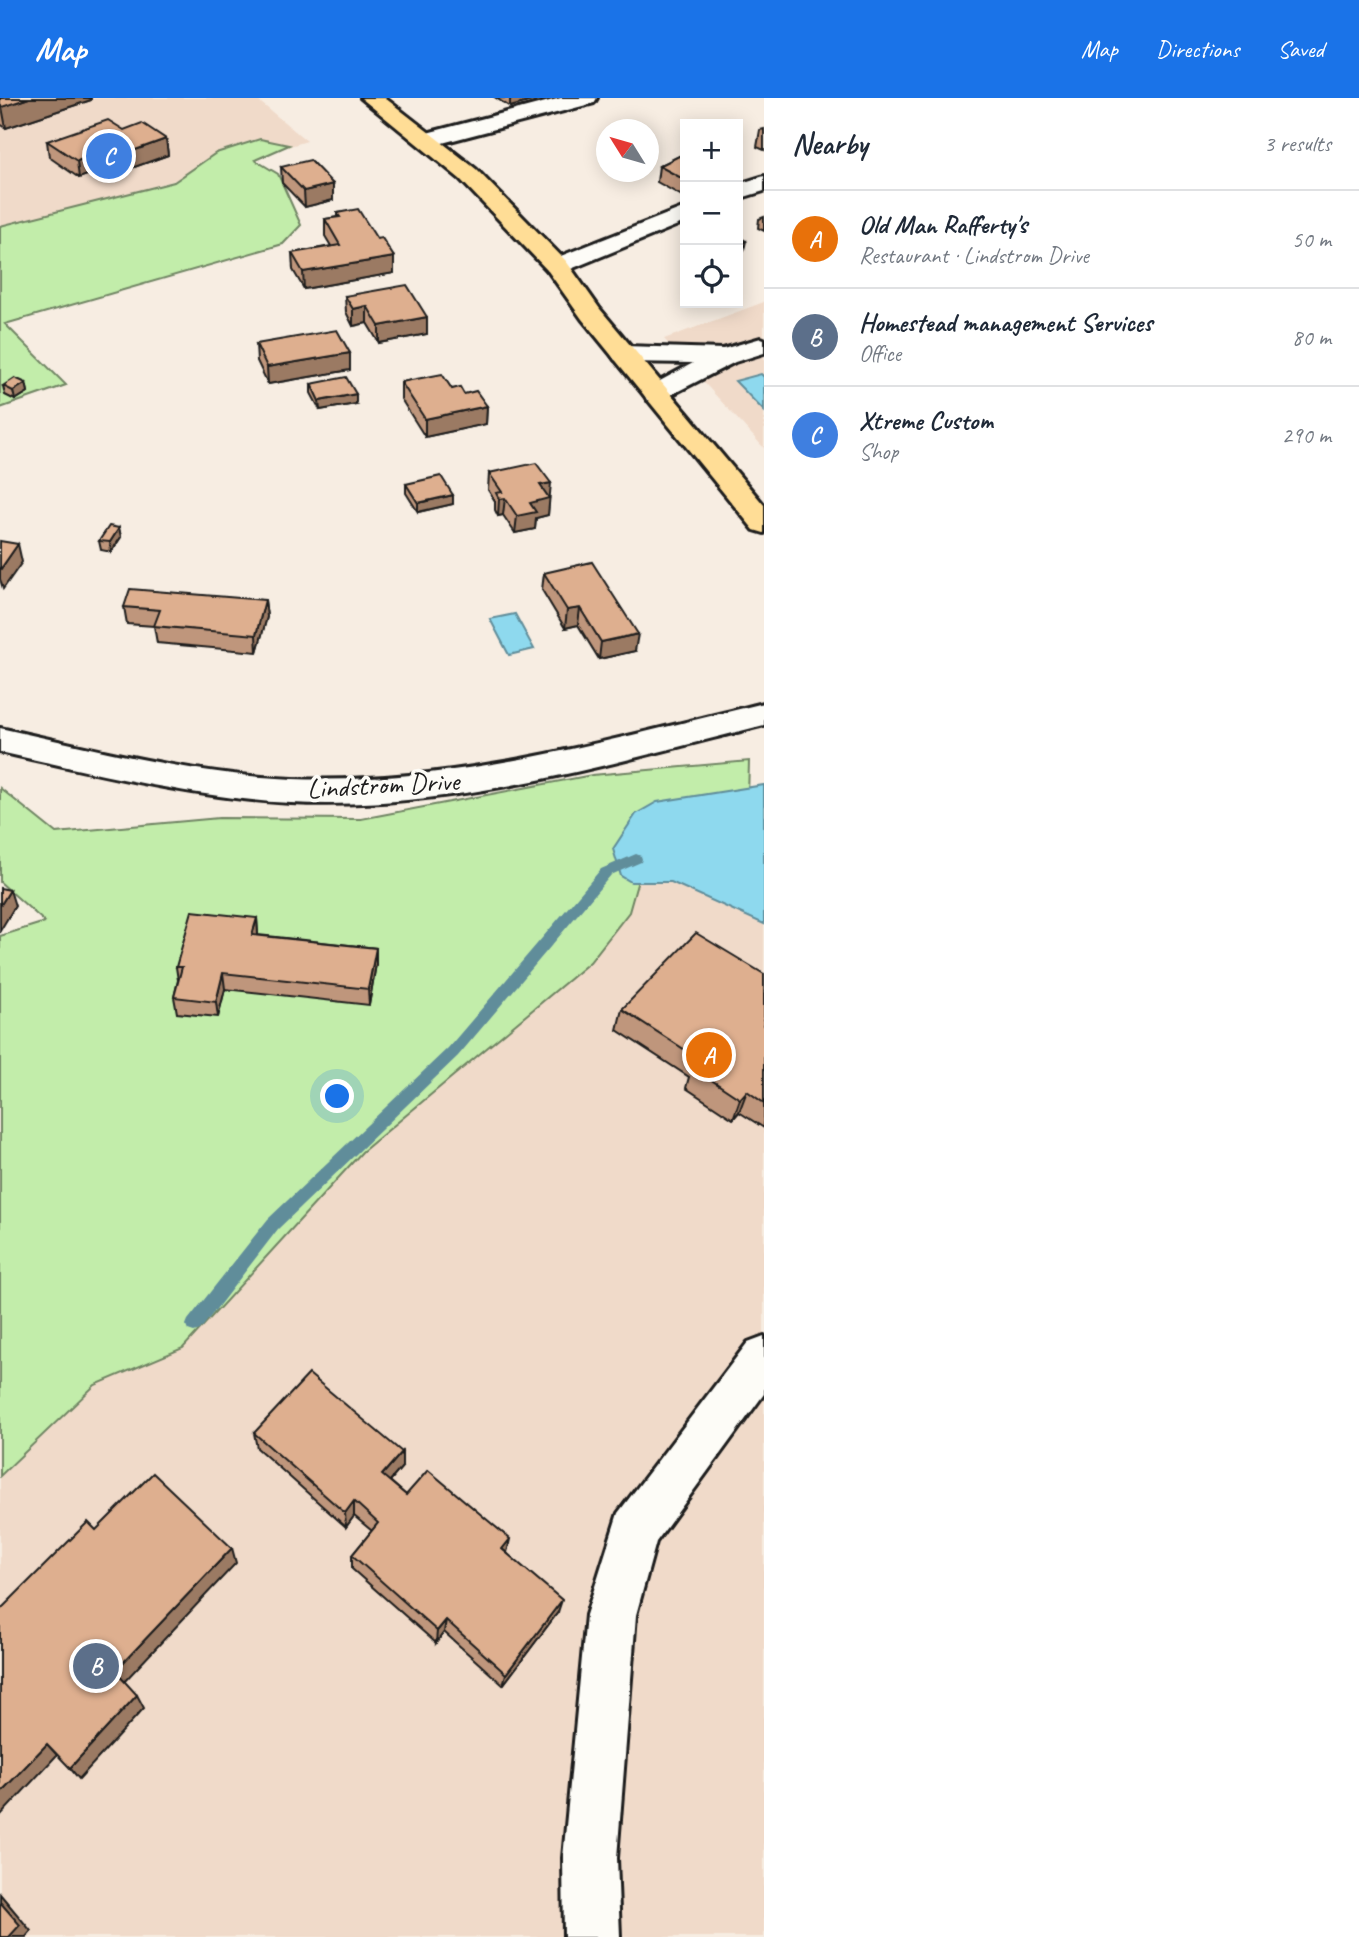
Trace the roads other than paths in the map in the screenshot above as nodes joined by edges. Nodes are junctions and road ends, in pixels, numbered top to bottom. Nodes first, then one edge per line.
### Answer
1 (372, 98) edge
2 (586, 98) edge
3 (427, 140) junction
4 (764, 183) edge
5 (743, 190) edge
6 (680, 216) edge
7 (556, 266) junction
8 (763, 340) edge
9 (624, 354) junction
10 (726, 356) junction
11 (657, 394) junction
12 (764, 524) edge
13 (764, 714) edge
14 (0, 740) edge
15 (764, 1357) edge
16 (592, 1937) edge

1 - 3 highway
2 - 3 street
3 - 7 highway
4 - 5 street
6 - 7 street
7 - 9 highway
8 - 10 street
9 - 10 street
9 - 11 highway
10 - 11 street
11 - 12 highway
13 - 14 street, Lindstrom Drive
15 - 16 street

